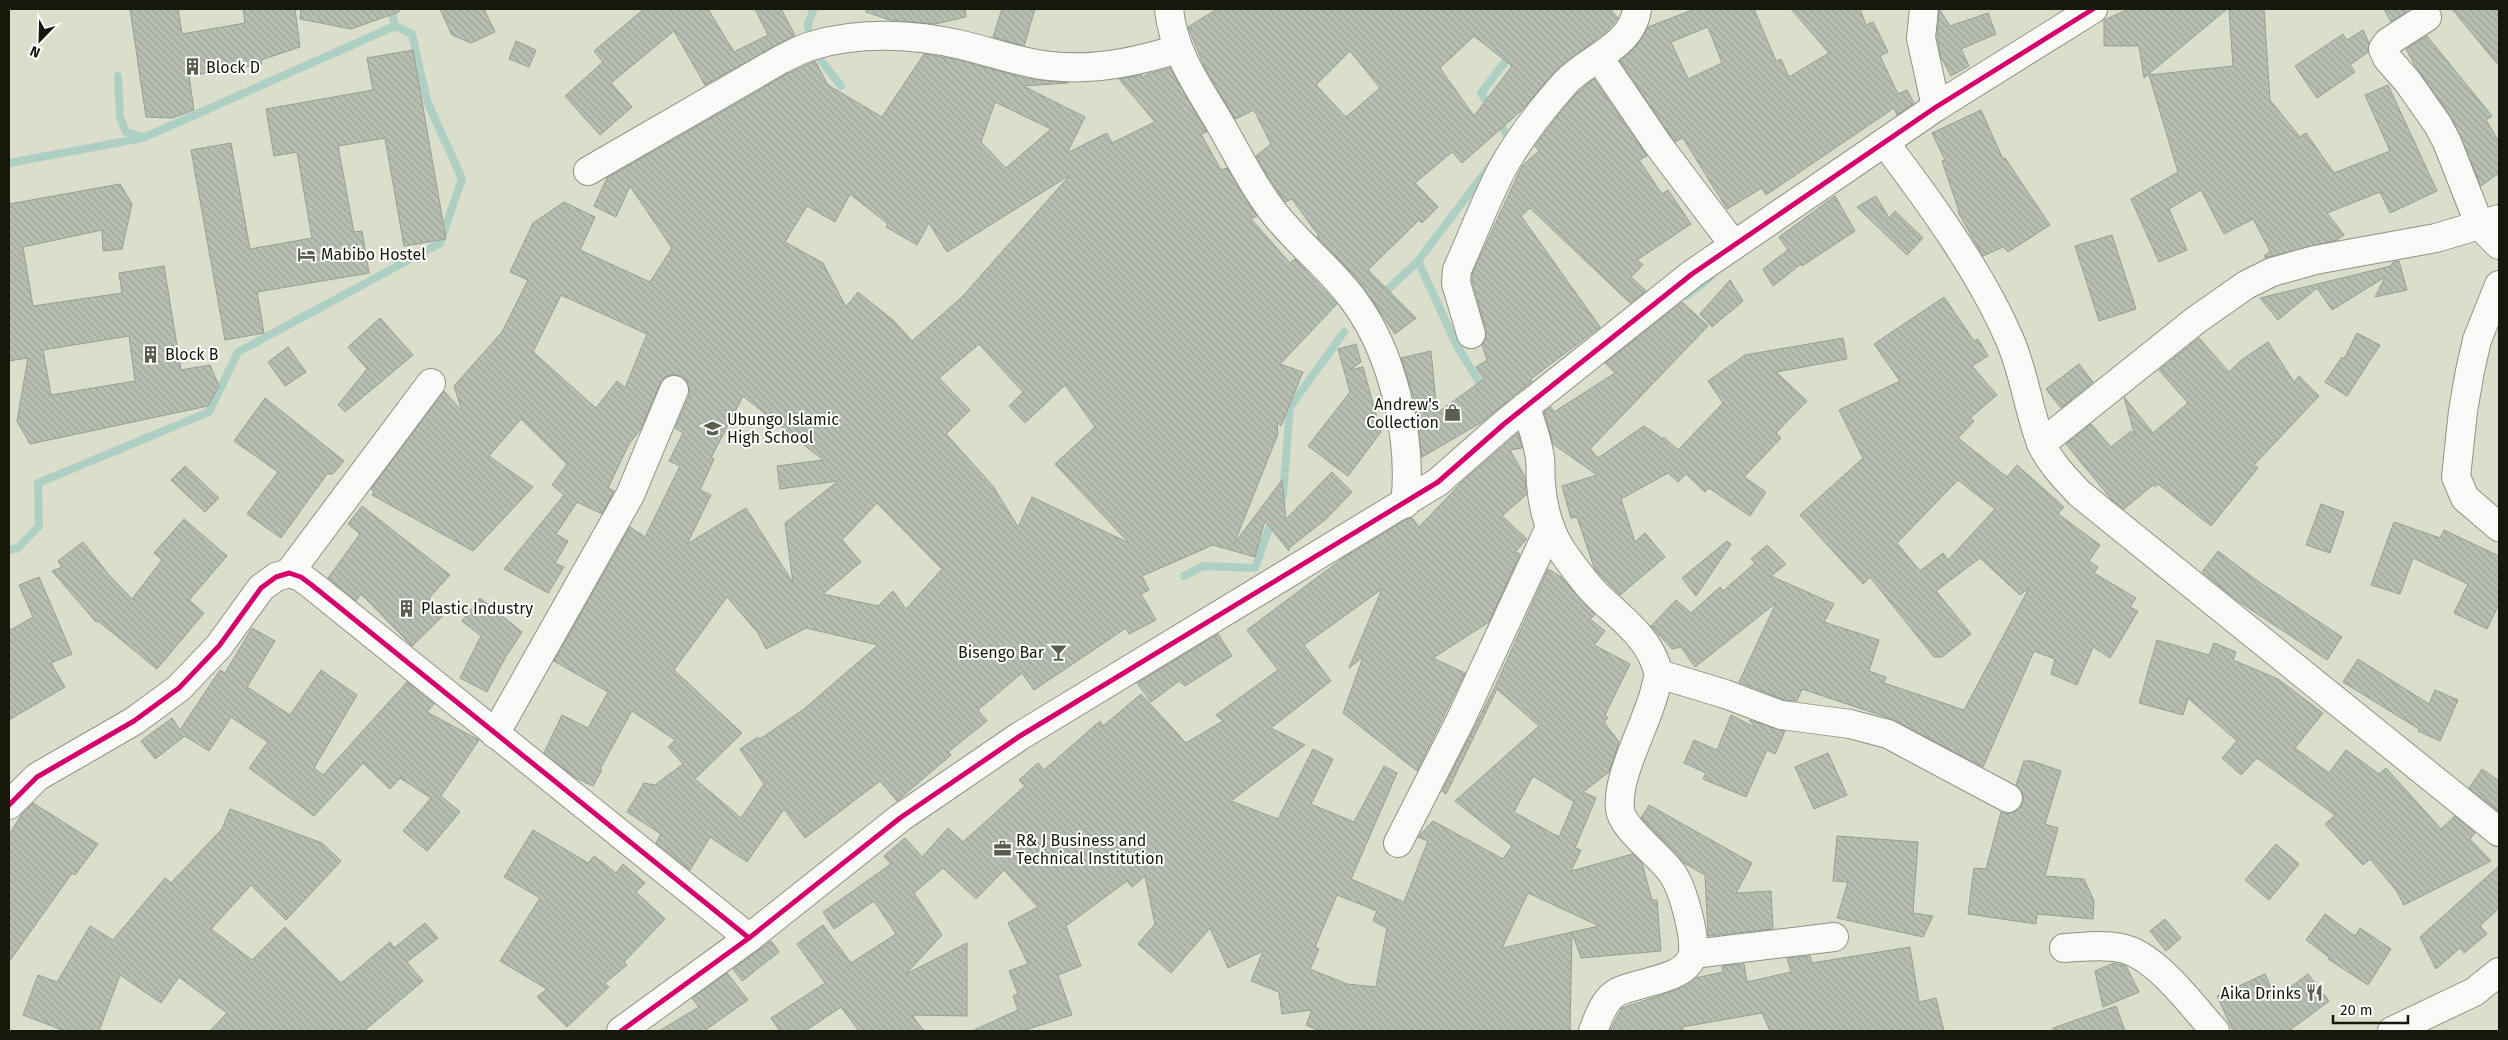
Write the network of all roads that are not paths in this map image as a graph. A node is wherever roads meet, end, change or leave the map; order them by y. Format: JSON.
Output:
{"nodes":[{"id":1,"x":1170,"y":9,"type":"edge"},
{"id":2,"x":1637,"y":9,"type":"edge"},
{"id":3,"x":1924,"y":9,"type":"edge"},
{"id":4,"x":2093,"y":9,"type":"edge"},
{"id":5,"x":2426,"y":17,"type":"dead end"},
{"id":6,"x":1177,"y":49,"type":"junction"},
{"id":7,"x":1599,"y":58,"type":"junction"},
{"id":8,"x":1936,"y":107,"type":"junction"},
{"id":9,"x":1885,"y":143,"type":"junction"},
{"id":10,"x":588,"y":171,"type":"dead end"},
{"id":11,"x":2490,"y":222,"type":"edge"},
{"id":12,"x":1734,"y":245,"type":"junction"},
{"id":13,"x":2499,"y":245,"type":"edge"},
{"id":14,"x":2499,"y":285,"type":"edge"},
{"id":15,"x":1471,"y":334,"type":"dead end"},
{"id":16,"x":431,"y":383,"type":"dead end"},
{"id":17,"x":674,"y":390,"type":"dead end"},
{"id":18,"x":1526,"y":407,"type":"junction"},
{"id":19,"x":2042,"y":444,"type":"junction"},
{"id":20,"x":1405,"y":504,"type":"junction"},
{"id":21,"x":1550,"y":527,"type":"junction"},
{"id":22,"x":2499,"y":527,"type":"edge"},
{"id":23,"x":289,"y":573,"type":"junction"},
{"id":24,"x":1659,"y":674,"type":"junction"},
{"id":25,"x":495,"y":734,"type":"junction"},
{"id":26,"x":2008,"y":798,"type":"dead end"},
{"id":27,"x":9,"y":804,"type":"edge"},
{"id":28,"x":2499,"y":832,"type":"edge"},
{"id":29,"x":1398,"y":843,"type":"dead end"},
{"id":30,"x":1834,"y":937,"type":"dead end"},
{"id":31,"x":749,"y":938,"type":"junction"},
{"id":32,"x":2064,"y":948,"type":"dead end"},
{"id":33,"x":1693,"y":954,"type":"junction"},
{"id":34,"x":2499,"y":972,"type":"edge"},
{"id":35,"x":621,"y":1031,"type":"edge"},
{"id":36,"x":1593,"y":1031,"type":"edge"},
{"id":37,"x":2215,"y":1031,"type":"edge"},
{"id":38,"x":2392,"y":1031,"type":"edge"}],
"edges":[{"from":1,"to":6,"type":"street"},
{"from":2,"to":7,"type":"street"},
{"from":3,"to":8,"type":"street"},
{"from":4,"to":8,"type":"street"},
{"from":5,"to":11,"type":"street"},
{"from":6,"to":10,"type":"street"},
{"from":6,"to":20,"type":"street"},
{"from":7,"to":12,"type":"street"},
{"from":7,"to":15,"type":"street"},
{"from":8,"to":9,"type":"street"},
{"from":9,"to":12,"type":"street"},
{"from":9,"to":19,"type":"street"},
{"from":11,"to":13,"type":"street"},
{"from":11,"to":19,"type":"street"},
{"from":12,"to":18,"type":"street"},
{"from":14,"to":22,"type":"street"},
{"from":16,"to":23,"type":"street"},
{"from":17,"to":25,"type":"street"},
{"from":18,"to":20,"type":"street"},
{"from":18,"to":21,"type":"street"},
{"from":19,"to":28,"type":"street"},
{"from":20,"to":31,"type":"street"},
{"from":21,"to":24,"type":"street"},
{"from":21,"to":29,"type":"street"},
{"from":23,"to":25,"type":"street"},
{"from":23,"to":27,"type":"street"},
{"from":24,"to":26,"type":"street"},
{"from":24,"to":33,"type":"street"},
{"from":25,"to":31,"type":"street"},
{"from":30,"to":33,"type":"street"},
{"from":31,"to":35,"type":"street"},
{"from":32,"to":37,"type":"street"},
{"from":33,"to":36,"type":"street"},
{"from":34,"to":38,"type":"street"}]}
